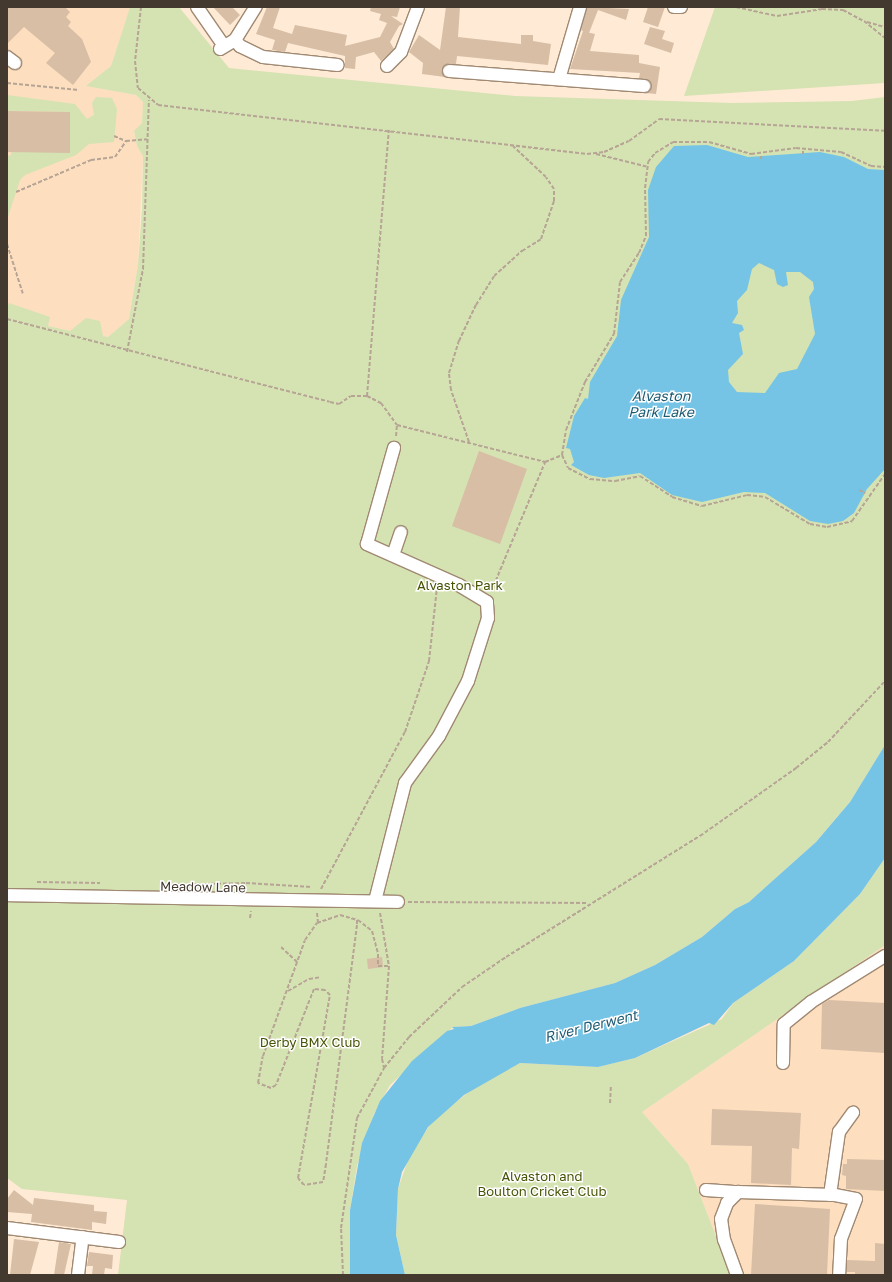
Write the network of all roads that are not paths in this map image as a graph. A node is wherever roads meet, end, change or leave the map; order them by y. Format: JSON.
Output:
{"nodes":[{"id":1,"x":197,"y":7,"type":"edge"},
{"id":2,"x":256,"y":7,"type":"edge"},
{"id":3,"x":418,"y":7,"type":"edge"},
{"id":4,"x":580,"y":7,"type":"edge"},
{"id":5,"x":234,"y":40,"type":"junction"},
{"id":6,"x":338,"y":65,"type":"dead end"},
{"id":7,"x":387,"y":66,"type":"dead end"},
{"id":8,"x":449,"y":71,"type":"dead end"},
{"id":9,"x":559,"y":80,"type":"junction"},
{"id":10,"x":644,"y":86,"type":"dead end"},
{"id":11,"x":394,"y":448,"type":"dead end"},
{"id":12,"x":401,"y":532,"type":"dead end"},
{"id":13,"x":393,"y":556,"type":"junction"},
{"id":14,"x":7,"y":896,"type":"edge"},
{"id":15,"x":375,"y":901,"type":"junction"},
{"id":16,"x":398,"y":902,"type":"road end"},
{"id":17,"x":885,"y":956,"type":"edge"},
{"id":18,"x":783,"y":1063,"type":"dead end"},
{"id":19,"x":854,"y":1113,"type":"dead end"},
{"id":20,"x":706,"y":1190,"type":"dead end"},
{"id":21,"x":738,"y":1192,"type":"junction"},
{"id":22,"x":830,"y":1195,"type":"junction"},
{"id":23,"x":7,"y":1228,"type":"edge"},
{"id":24,"x":83,"y":1237,"type":"junction"},
{"id":25,"x":119,"y":1242,"type":"dead end"},
{"id":26,"x":78,"y":1275,"type":"edge"},
{"id":27,"x":737,"y":1275,"type":"edge"},
{"id":28,"x":839,"y":1275,"type":"edge"}],
"edges":[{"from":1,"to":5,"type":"street"},
{"from":2,"to":5,"type":"street"},
{"from":3,"to":7,"type":"street"},
{"from":4,"to":9,"type":"street"},
{"from":5,"to":6,"type":"street"},
{"from":8,"to":9,"type":"street"},
{"from":9,"to":10,"type":"street"},
{"from":11,"to":13,"type":"street"},
{"from":12,"to":13,"type":"street"},
{"from":13,"to":15,"type":"street"},
{"from":14,"to":15,"type":"street","name":"Meadow Lane"},
{"from":15,"to":16,"type":"street","name":"Meadow Lane"},
{"from":17,"to":18,"type":"street"},
{"from":19,"to":22,"type":"street"},
{"from":20,"to":21,"type":"street"},
{"from":21,"to":22,"type":"street"},
{"from":21,"to":27,"type":"street"},
{"from":22,"to":28,"type":"street"},
{"from":23,"to":24,"type":"street"},
{"from":24,"to":25,"type":"street"},
{"from":24,"to":26,"type":"street"}]}
